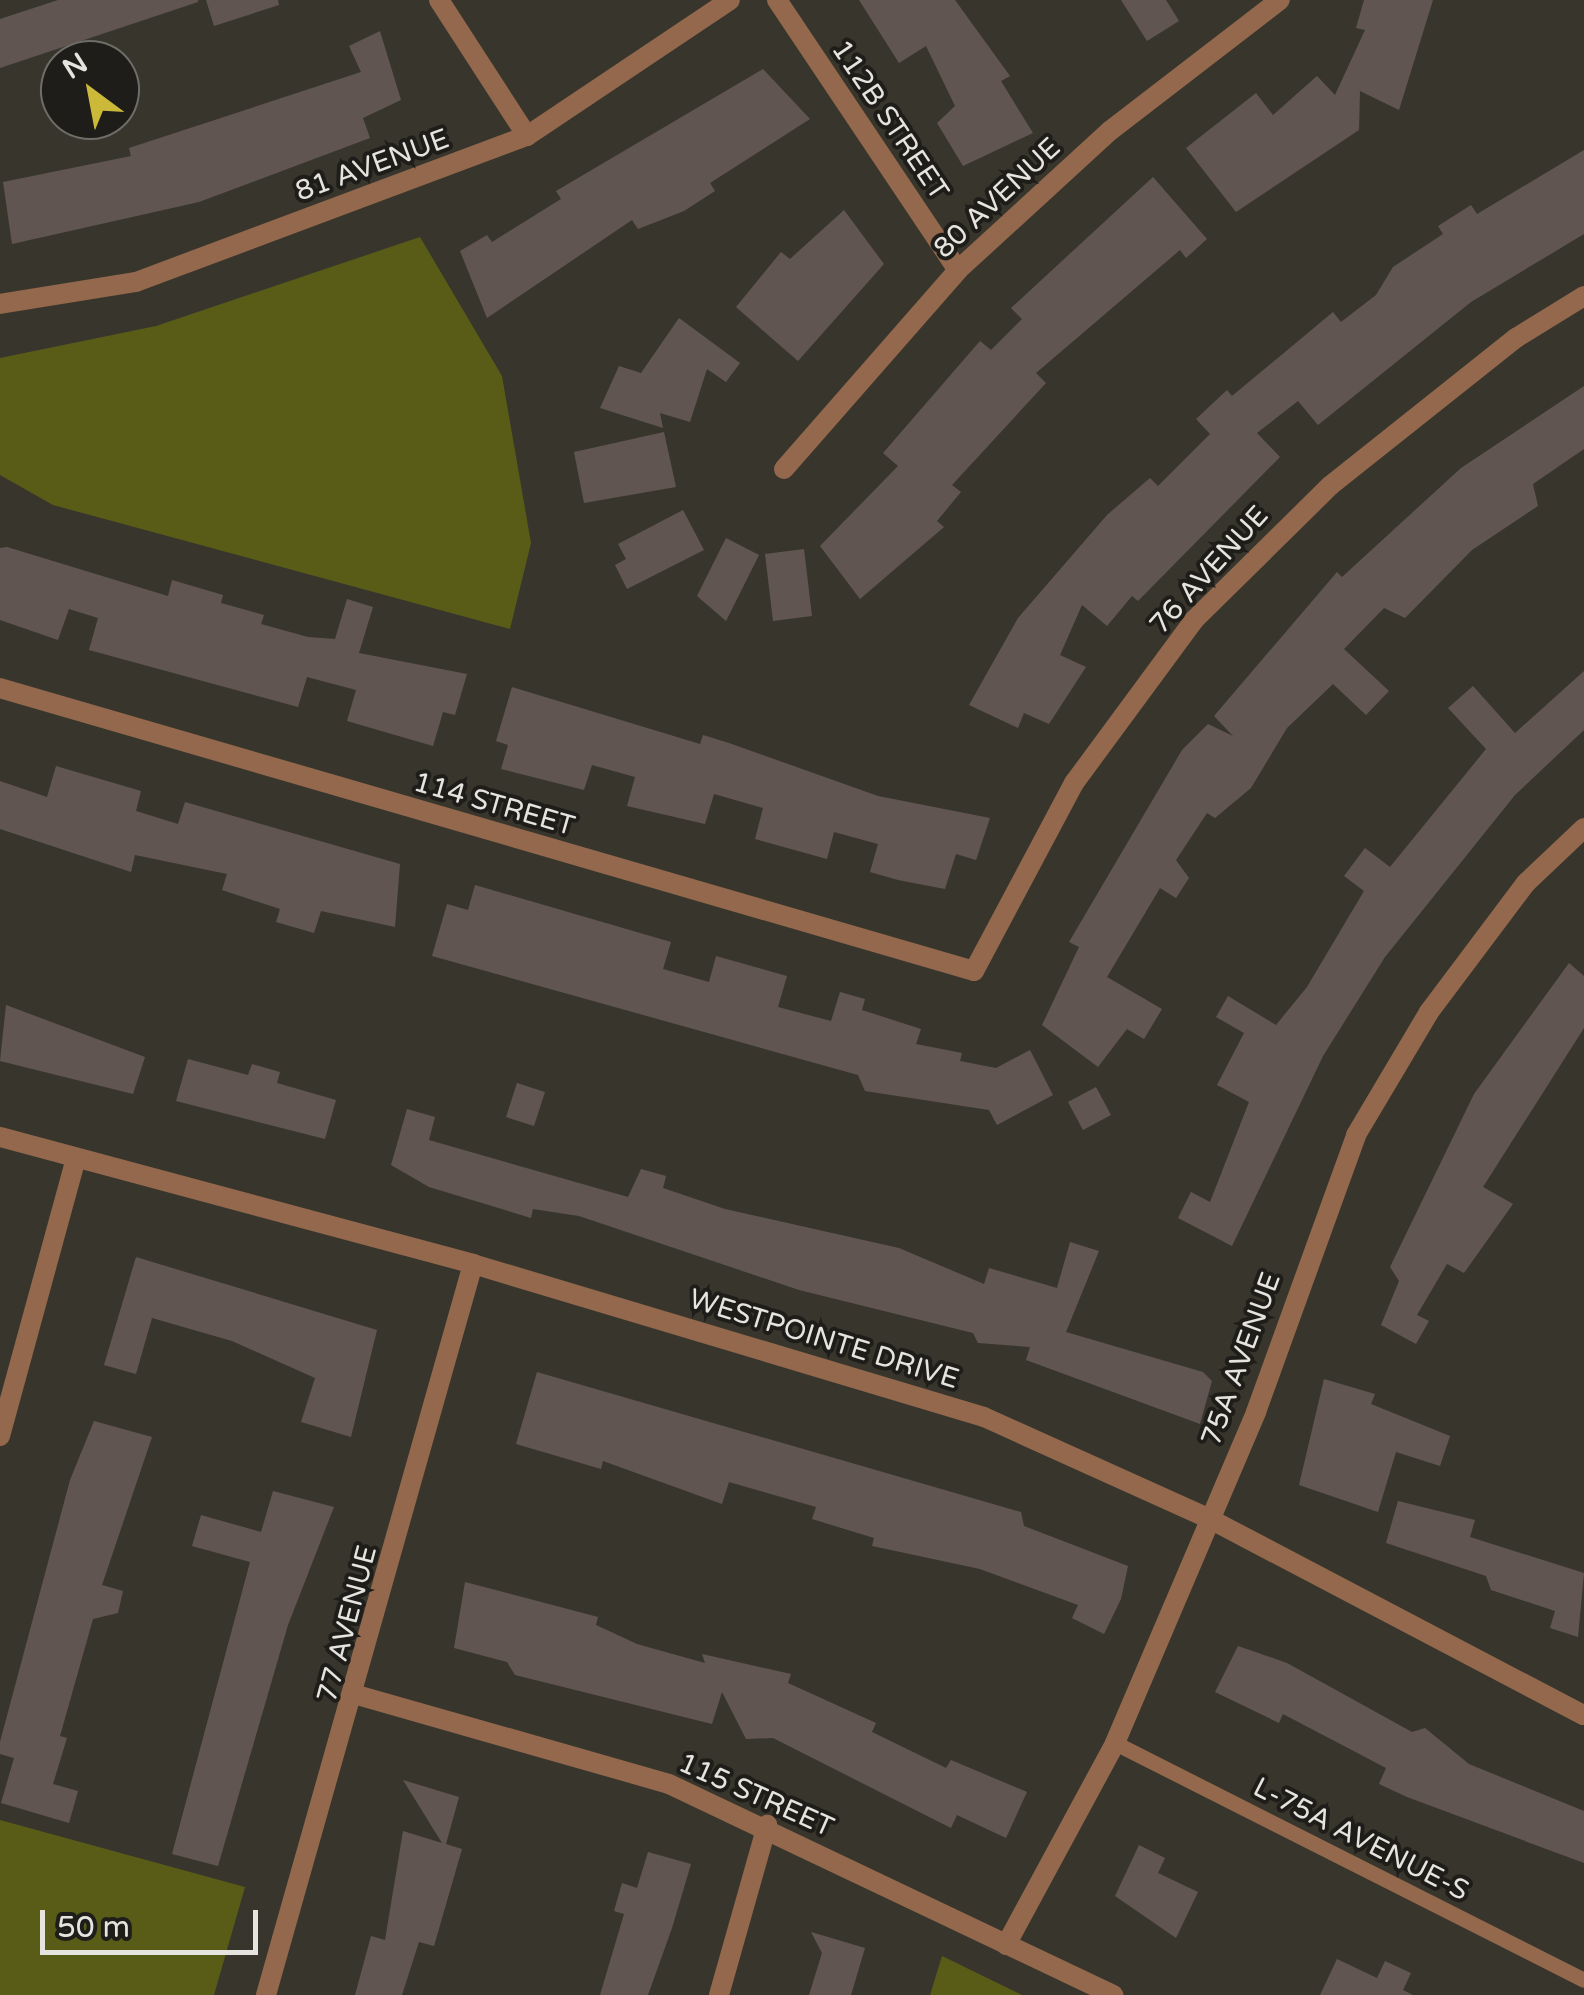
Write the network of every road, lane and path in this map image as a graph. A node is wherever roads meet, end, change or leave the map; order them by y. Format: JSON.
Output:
{"nodes":[{"id":1,"x":439,"y":0,"type":"edge"},
{"id":2,"x":730,"y":0,"type":"edge"},
{"id":3,"x":777,"y":0,"type":"edge"},
{"id":4,"x":1281,"y":2,"type":"edge"},
{"id":5,"x":527,"y":136,"type":"junction"},
{"id":6,"x":958,"y":270,"type":"junction"},
{"id":7,"x":1584,"y":296,"type":"edge"},
{"id":8,"x":0,"y":304,"type":"edge"},
{"id":9,"x":784,"y":469,"type":"dead end"},
{"id":10,"x":0,"y":688,"type":"edge"},
{"id":11,"x":1584,"y":828,"type":"edge"},
{"id":12,"x":974,"y":971,"type":"joint"},
{"id":13,"x":0,"y":1137,"type":"edge"},
{"id":14,"x":76,"y":1159,"type":"junction"},
{"id":15,"x":472,"y":1264,"type":"junction"},
{"id":16,"x":0,"y":1436,"type":"edge"},
{"id":17,"x":1208,"y":1518,"type":"junction"},
{"id":18,"x":357,"y":1695,"type":"junction"},
{"id":19,"x":1584,"y":1716,"type":"edge"},
{"id":20,"x":1115,"y":1743,"type":"junction"},
{"id":21,"x":767,"y":1826,"type":"junction"},
{"id":22,"x":1006,"y":1946,"type":"junction"},
{"id":23,"x":1584,"y":1980,"type":"edge"},
{"id":24,"x":266,"y":1995,"type":"edge"},
{"id":25,"x":719,"y":1995,"type":"edge"},
{"id":26,"x":1114,"y":1995,"type":"edge"}],
"edges":[{"from":1,"to":5,"type":"street"},
{"from":2,"to":5,"type":"street","name":"81 AVENUE"},
{"from":3,"to":6,"type":"street","name":"112B STREET"},
{"from":4,"to":6,"type":"street","name":"80 AVENUE"},
{"from":5,"to":8,"type":"street","name":"81 AVENUE"},
{"from":6,"to":9,"type":"street","name":"80 AVENUE"},
{"from":7,"to":12,"type":"street","name":"76 AVENUE"},
{"from":10,"to":12,"type":"street","name":"114 STREET"},
{"from":11,"to":17,"type":"street","name":"75A AVENUE"},
{"from":13,"to":14,"type":"street","name":"WESTPOINTE DRIVE"},
{"from":14,"to":15,"type":"street","name":"WESTPOINTE DRIVE"},
{"from":14,"to":16,"type":"street"},
{"from":15,"to":17,"type":"street","name":"WESTPOINTE DRIVE"},
{"from":15,"to":18,"type":"street","name":"77 AVENUE"},
{"from":17,"to":19,"type":"street","name":"WESTPOINTE DRIVE"},
{"from":17,"to":20,"type":"street","name":"75A AVENUE"},
{"from":18,"to":21,"type":"street","name":"115 STREET"},
{"from":18,"to":24,"type":"street","name":"77 AVENUE"},
{"from":20,"to":22,"type":"street","name":"75A AVENUE"},
{"from":20,"to":23,"type":"lane","name":"L-75A AVENUE-S"},
{"from":21,"to":22,"type":"street","name":"115 STREET"},
{"from":21,"to":25,"type":"street"},
{"from":22,"to":26,"type":"street","name":"115 STREET"}]}
